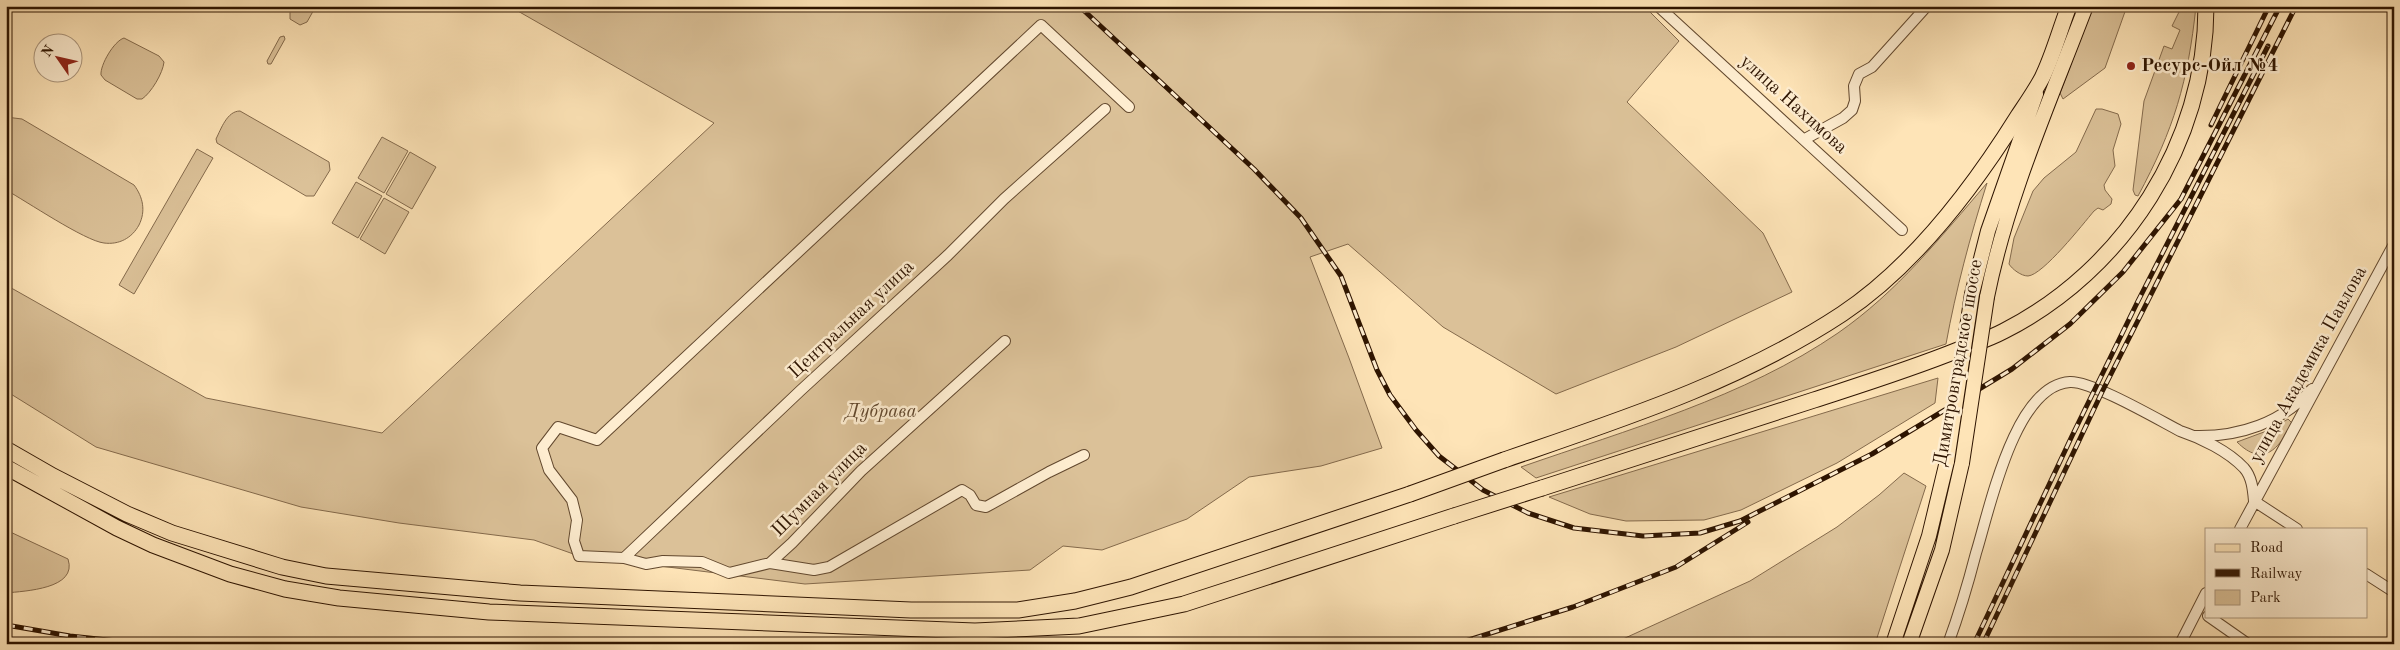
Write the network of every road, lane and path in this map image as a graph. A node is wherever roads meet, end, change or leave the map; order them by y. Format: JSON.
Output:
{"nodes":[{"id":1,"x":1658,"y":6,"type":"edge"},
{"id":2,"x":1927,"y":6,"type":"edge"},
{"id":3,"x":2069,"y":6,"type":"edge"},
{"id":4,"x":2086,"y":6,"type":"edge"},
{"id":5,"x":2206,"y":6,"type":"edge"},
{"id":6,"x":2042,"y":77,"type":"junction"},
{"id":7,"x":1129,"y":107,"type":"dead end"},
{"id":8,"x":1105,"y":109,"type":"dead end"},
{"id":9,"x":1805,"y":139,"type":"junction"},
{"id":10,"x":1902,"y":230,"type":"dead end"},
{"id":11,"x":2394,"y":244,"type":"edge"},
{"id":12,"x":1005,"y":341,"type":"dead end"},
{"id":13,"x":2329,"y":366,"type":"junction"},
{"id":14,"x":2194,"y":436,"type":"junction"},
{"id":15,"x":6,"y":449,"type":"edge"},
{"id":16,"x":1084,"y":455,"type":"dead end"},
{"id":17,"x":6,"y":467,"type":"edge"},
{"id":18,"x":2254,"y":501,"type":"junction"},
{"id":19,"x":2240,"y":528,"type":"edge"},
{"id":20,"x":2295,"y":528,"type":"edge"},
{"id":21,"x":624,"y":558,"type":"junction"},
{"id":22,"x":770,"y":563,"type":"junction"},
{"id":23,"x":2368,"y":575,"type":"edge"},
{"id":24,"x":2394,"y":592,"type":"edge"},
{"id":25,"x":2204,"y":614,"type":"edge"},
{"id":26,"x":2210,"y":618,"type":"edge"},
{"id":27,"x":1893,"y":644,"type":"edge"},
{"id":28,"x":1909,"y":644,"type":"edge"},
{"id":29,"x":1948,"y":644,"type":"edge"},
{"id":30,"x":2180,"y":644,"type":"edge"},
{"id":31,"x":2248,"y":644,"type":"edge"}],
"edges":[{"from":1,"to":9,"type":"street","name":"улица Нахимова"},
{"from":2,"to":9,"type":"street"},
{"from":3,"to":6,"type":"highway","name":"Димитровградское шоссе"},
{"from":4,"to":28,"type":"main road","name":"Димитровградское шоссе","bridge":true},
{"from":5,"to":17,"type":"highway","bridge":true},
{"from":6,"to":15,"type":"highway","bridge":true},
{"from":6,"to":27,"type":"main road","name":"Димитровградское шоссе","bridge":true},
{"from":7,"to":21,"type":"street"},
{"from":8,"to":21,"type":"street","name":"Центральная улица"},
{"from":9,"to":10,"type":"street","name":"улица Нахимова"},
{"from":11,"to":13,"type":"street","name":"улица Академика Павлова"},
{"from":12,"to":22,"type":"street","name":"Шумная улица"},
{"from":13,"to":14,"type":"street"},
{"from":13,"to":18,"type":"street","name":"улица Академика Павлова"},
{"from":14,"to":18,"type":"street"},
{"from":14,"to":29,"type":"street"},
{"from":16,"to":22,"type":"street"},
{"from":18,"to":19,"type":"street","name":"улица Академика Павлова"},
{"from":18,"to":20,"type":"street"},
{"from":21,"to":22,"type":"street"},
{"from":23,"to":24,"type":"street"},
{"from":25,"to":30,"type":"street"},
{"from":26,"to":31,"type":"street"}]}
